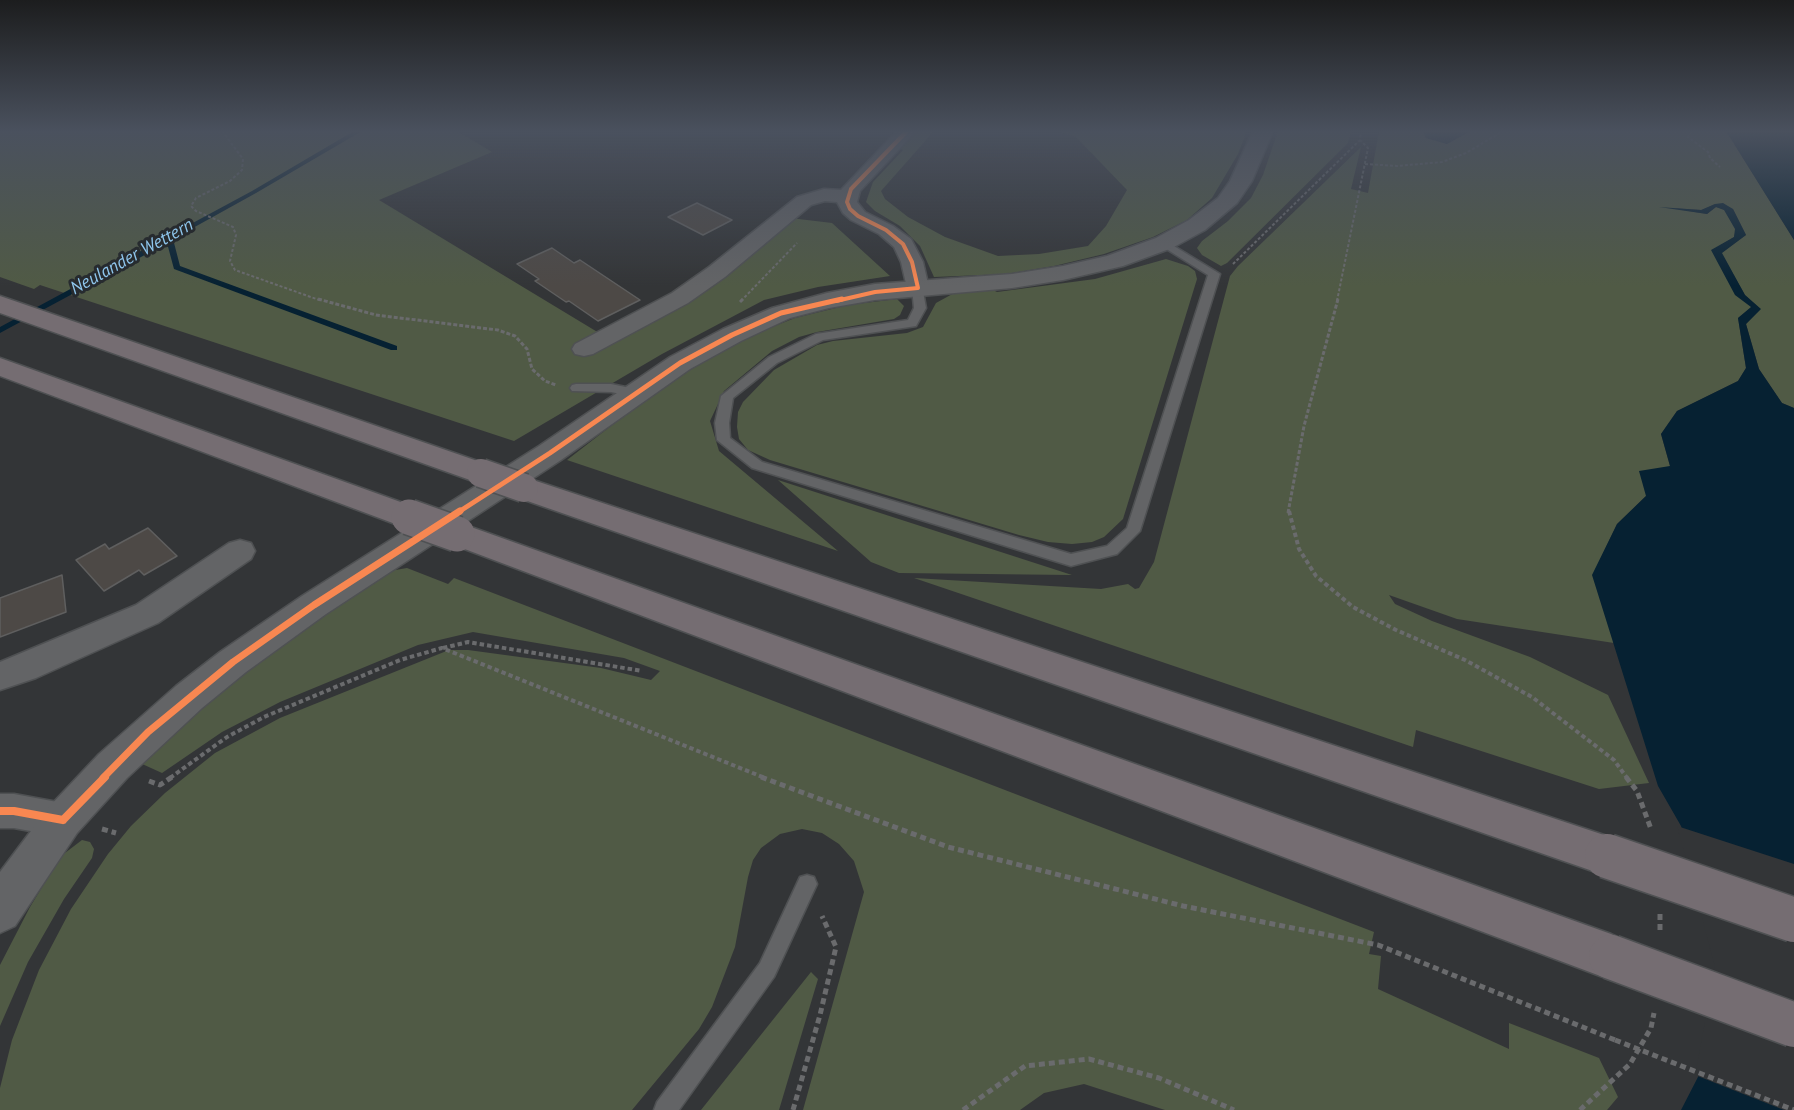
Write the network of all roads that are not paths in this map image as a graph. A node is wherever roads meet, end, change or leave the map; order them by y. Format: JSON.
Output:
{"nodes":[{"id":1,"x":857,"y":183,"type":"edge"},
{"id":2,"x":1240,"y":183,"type":"edge"},
{"id":3,"x":847,"y":196,"type":"junction"},
{"id":4,"x":1164,"y":243,"type":"junction"},
{"id":5,"x":918,"y":288,"type":"junction"},
{"id":6,"x":2,"y":304,"type":"edge"},
{"id":7,"x":584,"y":349,"type":"dead end"},
{"id":8,"x":0,"y":366,"type":"edge"},
{"id":9,"x":576,"y":388,"type":"road end"},
{"id":10,"x":635,"y":393,"type":"junction"},
{"id":11,"x":240,"y":551,"type":"dead end"},
{"id":12,"x":0,"y":676,"type":"edge"},
{"id":13,"x":0,"y":811,"type":"edge"},
{"id":14,"x":63,"y":820,"type":"junction"},
{"id":15,"x":807,"y":884,"type":"road end"},
{"id":16,"x":0,"y":911,"type":"edge"},
{"id":17,"x":1794,"y":920,"type":"edge"},
{"id":18,"x":1794,"y":1025,"type":"edge"},
{"id":19,"x":665,"y":1110,"type":"edge"}],
"edges":[{"from":1,"to":3,"type":"street"},
{"from":2,"to":4,"type":"street"},
{"from":3,"to":5,"type":"street"},
{"from":3,"to":7,"type":"street"},
{"from":4,"to":5,"type":"street"},
{"from":4,"to":5,"type":"lane"},
{"from":5,"to":10,"type":"street"},
{"from":6,"to":17,"type":"highway","bridge":true},
{"from":8,"to":18,"type":"highway","bridge":true},
{"from":9,"to":10,"type":"lane"},
{"from":10,"to":14,"type":"street"},
{"from":11,"to":12,"type":"street"},
{"from":13,"to":14,"type":"street"},
{"from":14,"to":16,"type":"street"},
{"from":15,"to":19,"type":"lane"}]}
